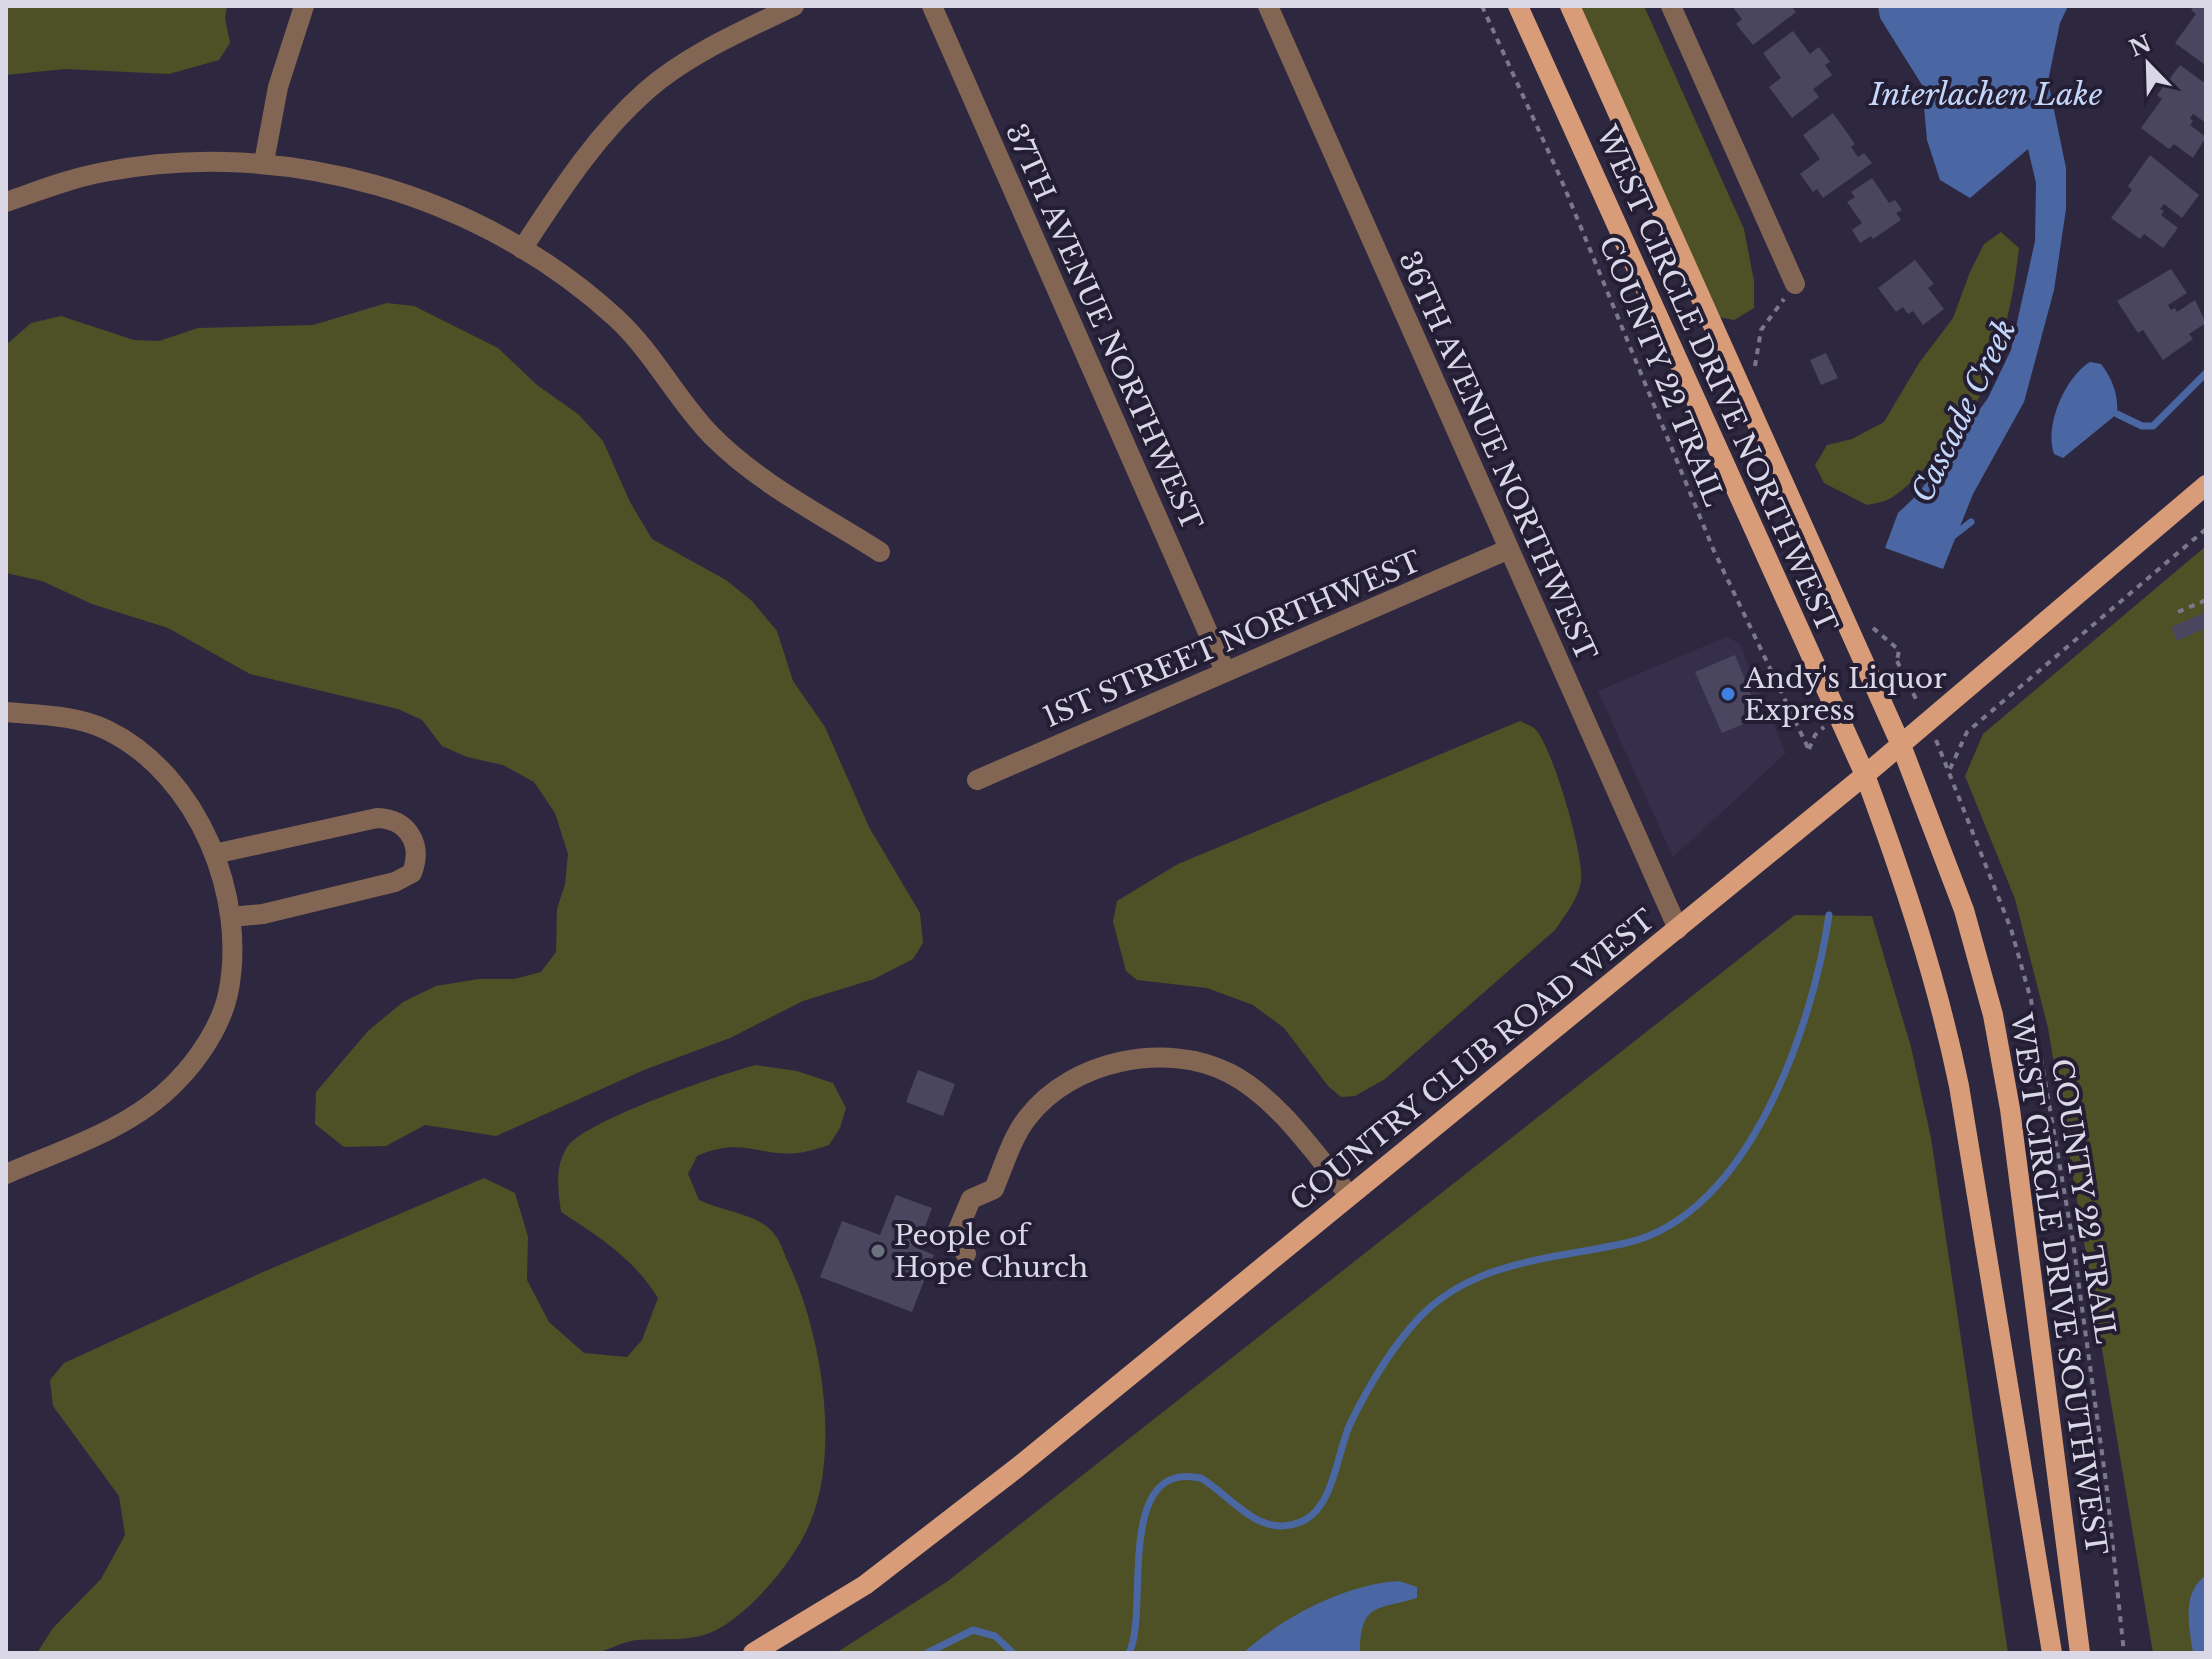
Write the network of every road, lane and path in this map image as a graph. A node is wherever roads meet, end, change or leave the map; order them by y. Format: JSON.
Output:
{"nodes":[{"id":1,"x":304,"y":6,"type":"edge"},
{"id":2,"x":794,"y":6,"type":"edge"},
{"id":3,"x":932,"y":6,"type":"edge"},
{"id":4,"x":1268,"y":6,"type":"edge"},
{"id":5,"x":1482,"y":6,"type":"edge"},
{"id":6,"x":1518,"y":6,"type":"edge"},
{"id":7,"x":1570,"y":6,"type":"edge"},
{"id":8,"x":1671,"y":6,"type":"edge"},
{"id":9,"x":264,"y":162,"type":"junction"},
{"id":10,"x":6,"y":202,"type":"edge"},
{"id":11,"x":522,"y":249,"type":"junction"},
{"id":12,"x":1795,"y":284,"type":"joint"},
{"id":13,"x":1755,"y":370,"type":"dead end"},
{"id":14,"x":2206,"y":485,"type":"edge"},
{"id":15,"x":2206,"y":529,"type":"edge"},
{"id":16,"x":1509,"y":549,"type":"junction"},
{"id":17,"x":880,"y":552,"type":"dead end"},
{"id":18,"x":2206,"y":600,"type":"edge"},
{"id":19,"x":2178,"y":612,"type":"dead end"},
{"id":20,"x":1868,"y":621,"type":"dead end"},
{"id":21,"x":1897,"y":661,"type":"dead end"},
{"id":22,"x":1225,"y":671,"type":"junction"},
{"id":23,"x":6,"y":712,"type":"edge"},
{"id":24,"x":1901,"y":745,"type":"junction"},
{"id":25,"x":1809,"y":750,"type":"dead end"},
{"id":26,"x":1865,"y":775,"type":"junction"},
{"id":27,"x":977,"y":780,"type":"dead end"},
{"id":28,"x":214,"y":854,"type":"junction"},
{"id":29,"x":231,"y":917,"type":"junction"},
{"id":30,"x":1678,"y":929,"type":"junction"},
{"id":31,"x":6,"y":1174,"type":"edge"},
{"id":32,"x":1349,"y":1195,"type":"junction"},
{"id":33,"x":966,"y":1254,"type":"dead end"},
{"id":34,"x":753,"y":1653,"type":"edge"},
{"id":35,"x":2052,"y":1653,"type":"edge"},
{"id":36,"x":2080,"y":1653,"type":"edge"},
{"id":37,"x":2124,"y":1653,"type":"edge"}],
"edges":[{"from":1,"to":9,"type":"street"},
{"from":2,"to":11,"type":"street"},
{"from":3,"to":22,"type":"street","name":"37TH AVENUE NORTHWEST"},
{"from":4,"to":16,"type":"street","name":"36TH AVENUE NORTHWEST"},
{"from":5,"to":25,"type":"path","name":"COUNTY 22 TRAIL"},
{"from":6,"to":26,"type":"main road","name":"WEST CIRCLE DRIVE NORTHWEST"},
{"from":7,"to":24,"type":"main road","name":"WEST CIRCLE DRIVE NORTHWEST"},
{"from":8,"to":12,"type":"street"},
{"from":9,"to":10,"type":"street"},
{"from":9,"to":11,"type":"street"},
{"from":11,"to":17,"type":"street"},
{"from":12,"to":13,"type":"path"},
{"from":14,"to":24,"type":"main road","name":"COUNTRY CLUB ROAD WEST"},
{"from":15,"to":37,"type":"path","name":"COUNTY 22 TRAIL"},
{"from":16,"to":22,"type":"street","name":"1ST STREET NORTHWEST"},
{"from":16,"to":30,"type":"street","name":"36TH AVENUE NORTHWEST"},
{"from":18,"to":19,"type":"path"},
{"from":20,"to":21,"type":"path"},
{"from":22,"to":27,"type":"street","name":"1ST STREET NORTHWEST"},
{"from":23,"to":28,"type":"street"},
{"from":24,"to":26,"type":"main road","name":"COUNTRY CLUB ROAD WEST"},
{"from":24,"to":36,"type":"main road","name":"WEST CIRCLE DRIVE SOUTHWEST"},
{"from":26,"to":30,"type":"main road","name":"COUNTRY CLUB ROAD WEST"},
{"from":26,"to":35,"type":"main road"},
{"from":28,"to":29,"type":"street"},
{"from":28,"to":29,"type":"street"},
{"from":29,"to":31,"type":"street"},
{"from":30,"to":32,"type":"main road","name":"COUNTRY CLUB ROAD WEST"},
{"from":32,"to":33,"type":"street"},
{"from":32,"to":34,"type":"main road","name":"COUNTRY CLUB ROAD WEST"}]}
